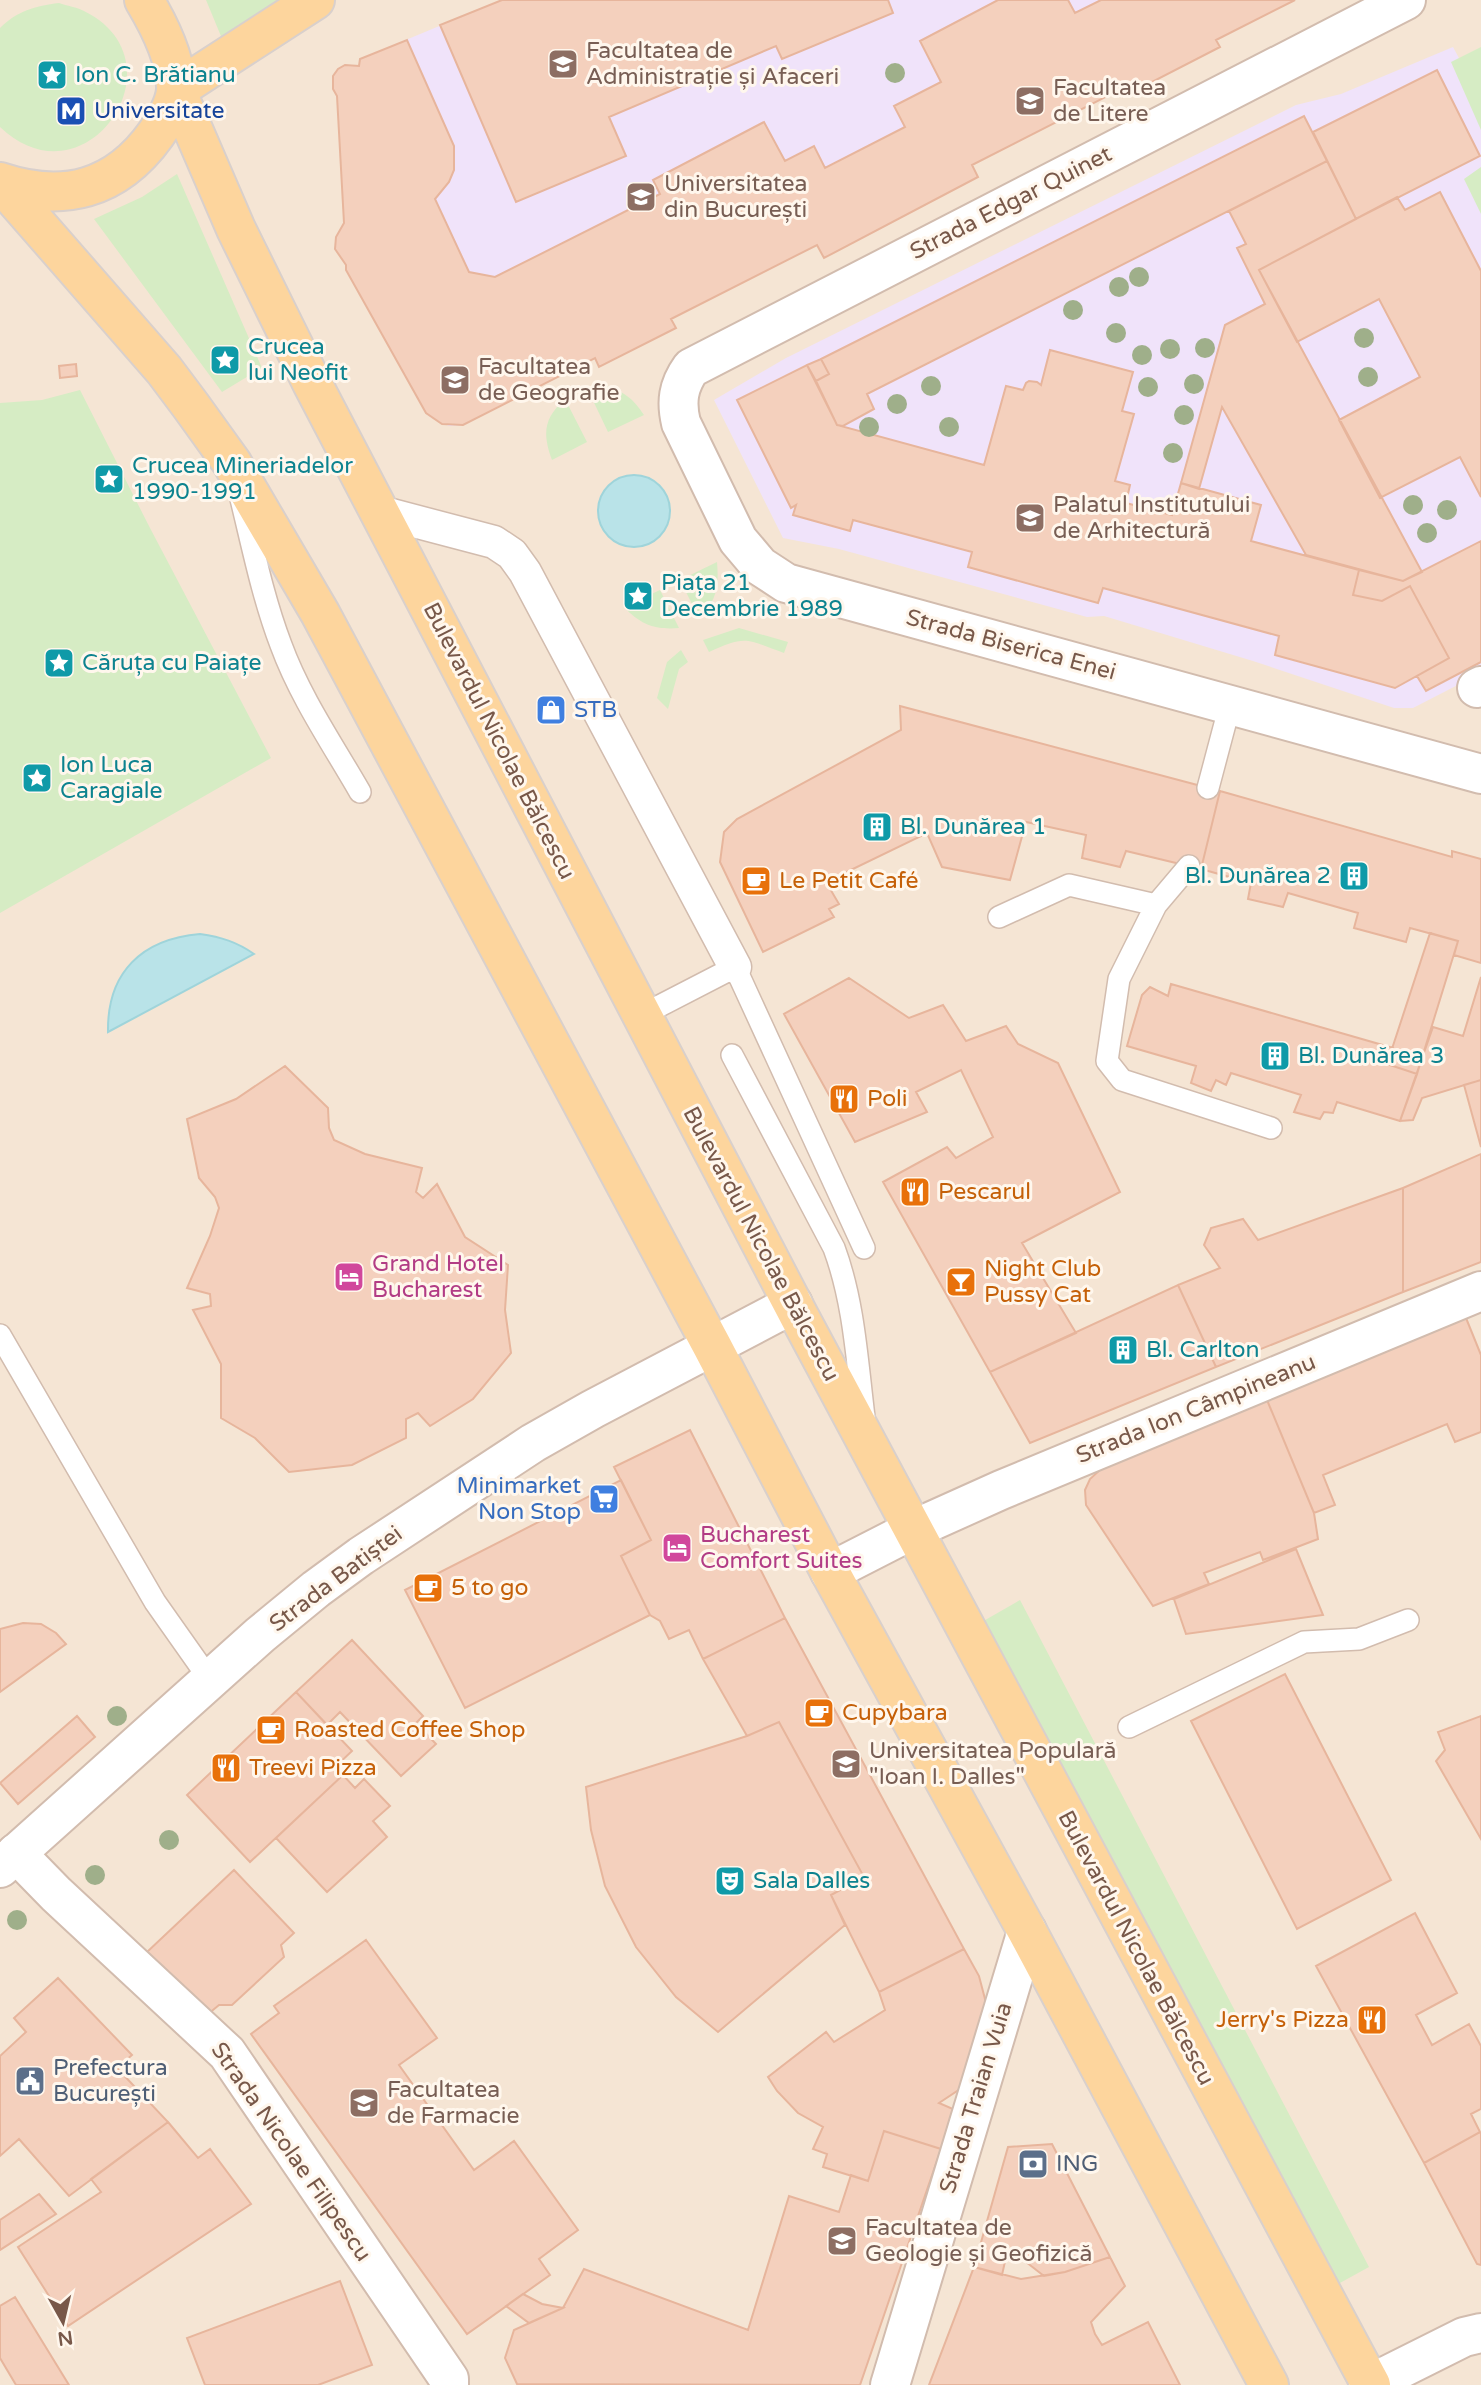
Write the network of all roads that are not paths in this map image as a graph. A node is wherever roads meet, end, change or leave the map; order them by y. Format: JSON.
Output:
{"nodes":[{"id":1,"x":144,"y":0,"type":"edge"},
{"id":2,"x":316,"y":0,"type":"edge"},
{"id":3,"x":1406,"y":0,"type":"edge"},
{"id":4,"x":176,"y":90,"type":"junction"},
{"id":5,"x":0,"y":182,"type":"edge"},
{"id":6,"x":691,"y":368,"type":"joint"},
{"id":7,"x":232,"y":463,"type":"junction"},
{"id":8,"x":380,"y":512,"type":"junction"},
{"id":9,"x":1230,"y":705,"type":"junction"},
{"id":10,"x":1481,"y":774,"type":"edge"},
{"id":11,"x":1208,"y":788,"type":"dead end"},
{"id":12,"x":360,"y":792,"type":"dead end"},
{"id":13,"x":1189,"y":866,"type":"dead end"},
{"id":14,"x":1156,"y":905,"type":"junction"},
{"id":15,"x":999,"y":917,"type":"dead end"},
{"id":16,"x":735,"y":967,"type":"junction"},
{"id":17,"x":642,"y":1015,"type":"junction"},
{"id":18,"x":732,"y":1055,"type":"dead end"},
{"id":19,"x":1271,"y":1129,"type":"dead end"},
{"id":20,"x":864,"y":1248,"type":"dead end"},
{"id":21,"x":1481,"y":1291,"type":"edge"},
{"id":22,"x":793,"y":1304,"type":"junction"},
{"id":23,"x":0,"y":1335,"type":"edge"},
{"id":24,"x":712,"y":1346,"type":"junction"},
{"id":25,"x":868,"y":1447,"type":"junction"},
{"id":26,"x":912,"y":1530,"type":"junction"},
{"id":27,"x":830,"y":1572,"type":"junction"},
{"id":28,"x":1408,"y":1619,"type":"dead end"},
{"id":29,"x":210,"y":1680,"type":"junction"},
{"id":30,"x":1129,"y":1727,"type":"dead end"},
{"id":31,"x":8,"y":1860,"type":"edge"},
{"id":32,"x":1027,"y":1931,"type":"junction"},
{"id":33,"x":1481,"y":2333,"type":"edge"},
{"id":34,"x":454,"y":2383,"type":"edge"},
{"id":35,"x":890,"y":2385,"type":"edge"},
{"id":36,"x":1269,"y":2385,"type":"edge"},
{"id":37,"x":1370,"y":2385,"type":"edge"}],
"edges":[{"from":1,"to":4,"type":"main road","name":"Bulevardul Nicolae Bălcescu"},
{"from":2,"to":4,"type":"main road"},
{"from":3,"to":6,"type":"street","name":"Strada Edgar Quinet"},
{"from":4,"to":5,"type":"main road"},
{"from":4,"to":8,"type":"main road","name":"Bulevardul Nicolae Bălcescu"},
{"from":5,"to":7,"type":"main road"},
{"from":6,"to":9,"type":"street","name":"Strada Biserica Enei"},
{"from":7,"to":12,"type":"lane"},
{"from":7,"to":24,"type":"main road"},
{"from":8,"to":16,"type":"street"},
{"from":8,"to":17,"type":"main road","name":"Bulevardul Nicolae Bălcescu"},
{"from":9,"to":10,"type":"street","name":"Strada Biserica Enei"},
{"from":9,"to":11,"type":"lane"},
{"from":13,"to":14,"type":"lane"},
{"from":14,"to":15,"type":"lane"},
{"from":14,"to":19,"type":"lane"},
{"from":16,"to":17,"type":"lane"},
{"from":16,"to":20,"type":"lane"},
{"from":17,"to":22,"type":"main road","name":"Bulevardul Nicolae Bălcescu"},
{"from":18,"to":25,"type":"lane"},
{"from":21,"to":26,"type":"street","name":"Strada Ion Câmpineanu"},
{"from":22,"to":24,"type":"street","name":"Strada Batiștei"},
{"from":22,"to":25,"type":"main road","name":"Bulevardul Nicolae Bălcescu"},
{"from":23,"to":29,"type":"lane"},
{"from":24,"to":27,"type":"main road"},
{"from":24,"to":29,"type":"street","name":"Strada Batiștei"},
{"from":25,"to":26,"type":"main road","name":"Bulevardul Nicolae Bălcescu"},
{"from":26,"to":27,"type":"street","name":"Strada Ion Câmpineanu"},
{"from":26,"to":37,"type":"main road","name":"Bulevardul Nicolae Bălcescu"},
{"from":27,"to":32,"type":"main road"},
{"from":28,"to":30,"type":"lane"},
{"from":29,"to":31,"type":"street","name":"Strada Batiștei"},
{"from":31,"to":34,"type":"street","name":"Strada Nicolae Filipescu"},
{"from":32,"to":35,"type":"street","name":"Strada Traian Vuia"},
{"from":32,"to":36,"type":"main road"},
{"from":33,"to":37,"type":"street"}]}
